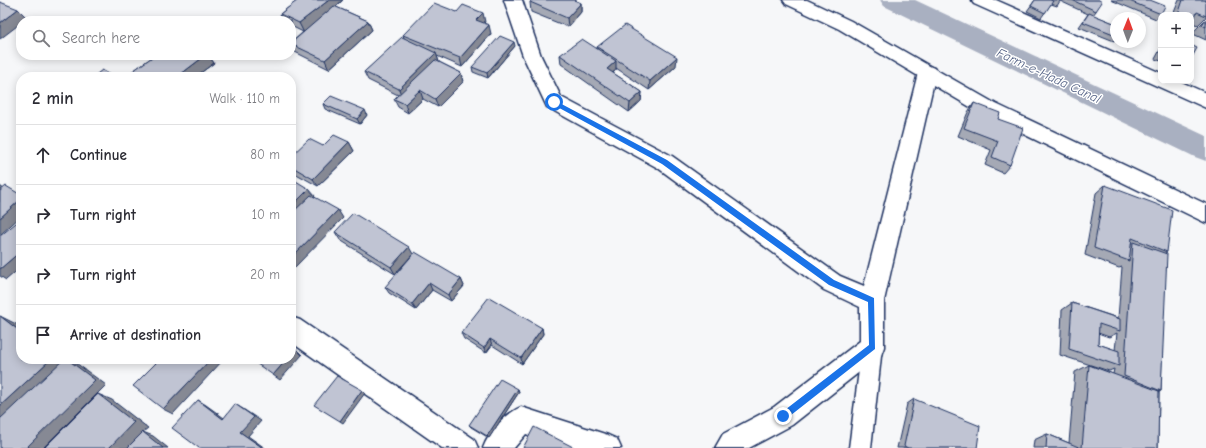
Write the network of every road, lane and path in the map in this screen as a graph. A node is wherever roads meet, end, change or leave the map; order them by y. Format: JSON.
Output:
{"nodes":[{"id":1,"x":513,"y":0,"type":"edge"},
{"id":2,"x":792,"y":0,"type":"edge"},
{"id":3,"x":980,"y":0,"type":"edge"},
{"id":4,"x":927,"y":73,"type":"junction"},
{"id":5,"x":1158,"y":80,"type":"edge"},
{"id":6,"x":1168,"y":84,"type":"edge"},
{"id":7,"x":1206,"y":101,"type":"edge"},
{"id":8,"x":1206,"y":214,"type":"edge"},
{"id":9,"x":872,"y":300,"type":"junction"},
{"id":10,"x":296,"y":331,"type":"edge"},
{"id":11,"x":872,"y":346,"type":"junction"},
{"id":12,"x":465,"y":448,"type":"edge"},
{"id":13,"x":496,"y":448,"type":"edge"},
{"id":14,"x":608,"y":448,"type":"edge"},
{"id":15,"x":728,"y":448,"type":"edge"},
{"id":16,"x":860,"y":448,"type":"edge"}],
"edges":[{"from":1,"to":9,"type":"street"},
{"from":2,"to":4,"type":"street"},
{"from":3,"to":5,"type":"street"},
{"from":4,"to":8,"type":"street"},
{"from":4,"to":9,"type":"street"},
{"from":6,"to":7,"type":"street"},
{"from":9,"to":11,"type":"street"},
{"from":10,"to":12,"type":"street"},
{"from":11,"to":15,"type":"street"},
{"from":11,"to":16,"type":"lane"},
{"from":13,"to":14,"type":"street"}]}
